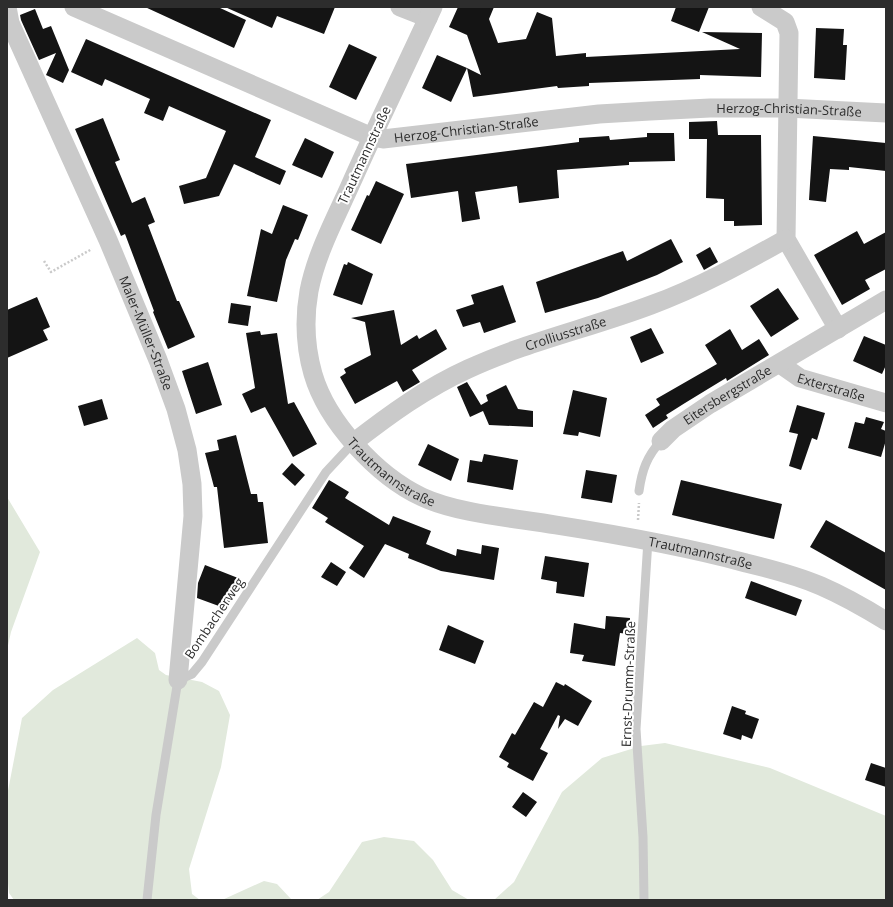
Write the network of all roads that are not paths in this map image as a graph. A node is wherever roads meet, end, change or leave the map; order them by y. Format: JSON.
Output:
{"nodes":[{"id":1,"x":7,"y":7,"type":"edge"},
{"id":2,"x":74,"y":7,"type":"edge"},
{"id":3,"x":400,"y":7,"type":"edge"},
{"id":4,"x":761,"y":7,"type":"edge"},
{"id":5,"x":430,"y":13,"type":"edge"},
{"id":6,"x":787,"y":108,"type":"junction"},
{"id":7,"x":886,"y":113,"type":"edge"},
{"id":8,"x":372,"y":137,"type":"junction"},
{"id":9,"x":786,"y":239,"type":"junction"},
{"id":10,"x":886,"y":300,"type":"edge"},
{"id":11,"x":838,"y":328,"type":"junction"},
{"id":12,"x":780,"y":364,"type":"junction"},
{"id":13,"x":886,"y":403,"type":"edge"},
{"id":14,"x":661,"y":441,"type":"joint"},
{"id":15,"x":353,"y":443,"type":"junction"},
{"id":16,"x":640,"y":491,"type":"road end"},
{"id":17,"x":643,"y":539,"type":"junction"},
{"id":18,"x":886,"y":621,"type":"edge"},
{"id":19,"x":178,"y":680,"type":"junction"},
{"id":20,"x":147,"y":900,"type":"edge"},
{"id":21,"x":644,"y":900,"type":"edge"}],
"edges":[{"from":1,"to":19,"type":"street","name":"Maler-Müller-Straße"},
{"from":2,"to":8,"type":"street","name":"Herzog-Christian-Straße"},
{"from":3,"to":5,"type":"street"},
{"from":4,"to":6,"type":"street"},
{"from":5,"to":8,"type":"street","name":"Trautmannstraße"},
{"from":6,"to":7,"type":"street","name":"Herzog-Christian-Straße"},
{"from":6,"to":8,"type":"street","name":"Herzog-Christian-Straße"},
{"from":6,"to":9,"type":"street"},
{"from":8,"to":15,"type":"street","name":"Trautmannstraße"},
{"from":9,"to":11,"type":"street"},
{"from":9,"to":15,"type":"street","name":"Crolliusstraße"},
{"from":10,"to":11,"type":"street","name":"Eitersbergstraße"},
{"from":11,"to":12,"type":"street","name":"Eitersbergstraße"},
{"from":12,"to":13,"type":"street","name":"Exterstraße"},
{"from":12,"to":14,"type":"street","name":"Eitersbergstraße"},
{"from":14,"to":16,"type":"lane","name":"Eitersbergstraße"},
{"from":15,"to":17,"type":"street","name":"Trautmannstraße"},
{"from":15,"to":19,"type":"lane","name":"Bombacherweg"},
{"from":17,"to":18,"type":"street","name":"Trautmannstraße"},
{"from":17,"to":21,"type":"lane","name":"Ernst-Drumm-Straße"},
{"from":19,"to":20,"type":"lane"}]}
